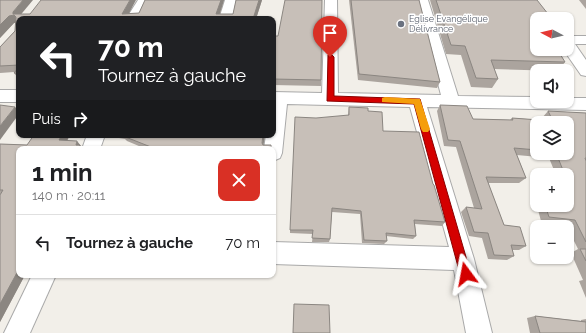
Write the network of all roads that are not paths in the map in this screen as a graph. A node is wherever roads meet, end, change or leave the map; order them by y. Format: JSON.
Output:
{"nodes":[{"id":1,"x":144,"y":0,"type":"edge"},
{"id":2,"x":231,"y":0,"type":"edge"},
{"id":3,"x":331,"y":0,"type":"edge"},
{"id":4,"x":422,"y":0,"type":"edge"},
{"id":5,"x":135,"y":16,"type":"edge"},
{"id":6,"x":227,"y":16,"type":"edge"},
{"id":7,"x":574,"y":40,"type":"edge"},
{"id":8,"x":586,"y":40,"type":"edge"},
{"id":9,"x":574,"y":54,"type":"edge"},
{"id":10,"x":586,"y":71,"type":"edge"},
{"id":11,"x":0,"y":96,"type":"edge"},
{"id":12,"x":16,"y":96,"type":"edge"},
{"id":13,"x":276,"y":98,"type":"edge"},
{"id":14,"x":330,"y":99,"type":"junction"},
{"id":15,"x":417,"y":101,"type":"junction"},
{"id":16,"x":451,"y":101,"type":"junction"},
{"id":17,"x":586,"y":104,"type":"edge"},
{"id":18,"x":276,"y":253,"type":"edge"},
{"id":19,"x":462,"y":259,"type":"junction"},
{"id":20,"x":43,"y":278,"type":"edge"},
{"id":21,"x":17,"y":333,"type":"edge"},
{"id":22,"x":479,"y":333,"type":"edge"}],
"edges":[{"from":1,"to":5,"type":"street"},
{"from":2,"to":6,"type":"street"},
{"from":3,"to":14,"type":"street"},
{"from":4,"to":16,"type":"street"},
{"from":7,"to":8,"type":"street"},
{"from":9,"to":10,"type":"street"},
{"from":11,"to":12,"type":"street"},
{"from":13,"to":14,"type":"street"},
{"from":14,"to":15,"type":"street"},
{"from":15,"to":16,"type":"street"},
{"from":15,"to":19,"type":"street"},
{"from":16,"to":17,"type":"street"},
{"from":18,"to":19,"type":"street"},
{"from":19,"to":22,"type":"street"},
{"from":20,"to":21,"type":"street"}]}
